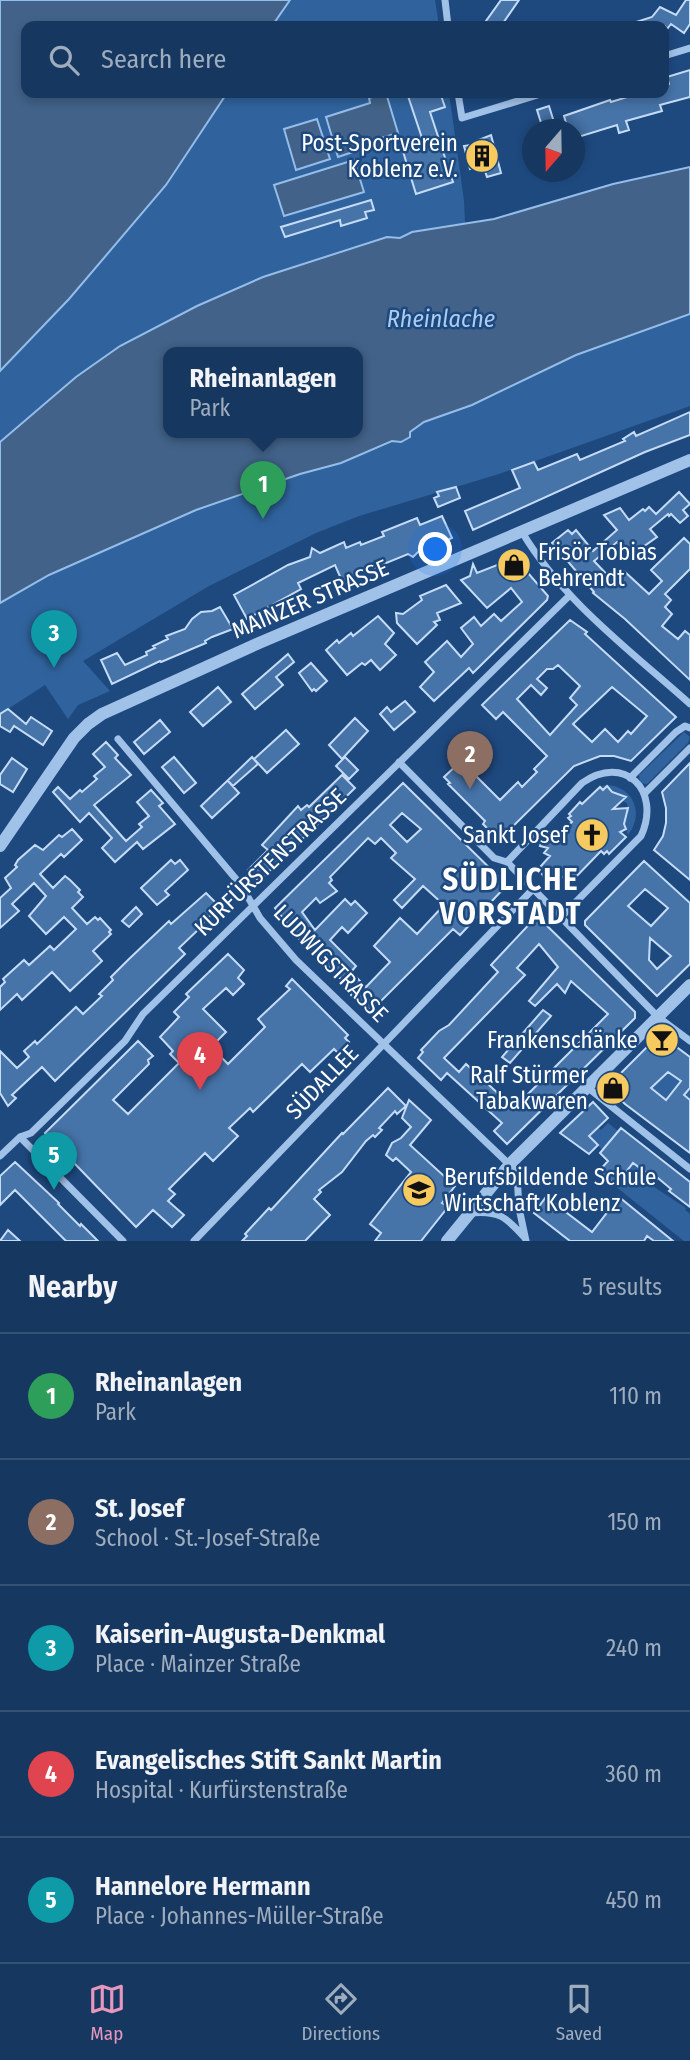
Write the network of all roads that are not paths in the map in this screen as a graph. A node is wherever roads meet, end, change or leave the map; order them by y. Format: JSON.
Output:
{"nodes":[{"id":1,"x":445,"y":0,"type":"edge"},
{"id":2,"x":448,"y":21,"type":"edge"},
{"id":3,"x":690,"y":48,"type":"edge"},
{"id":4,"x":669,"y":54,"type":"edge"},
{"id":5,"x":459,"y":98,"type":"edge"},
{"id":6,"x":528,"y":98,"type":"edge"},
{"id":7,"x":690,"y":460,"type":"edge"},
{"id":8,"x":522,"y":532,"type":"junction"},
{"id":9,"x":570,"y":596,"type":"junction"},
{"id":10,"x":690,"y":704,"type":"edge"},
{"id":11,"x":690,"y":728,"type":"edge"},
{"id":12,"x":118,"y":739,"type":"dead end"},
{"id":13,"x":690,"y":748,"type":"edge"},
{"id":14,"x":399,"y":762,"type":"junction"},
{"id":15,"x":630,"y":778,"type":"junction"},
{"id":16,"x":645,"y":793,"type":"junction"},
{"id":17,"x":0,"y":846,"type":"edge"},
{"id":18,"x":507,"y":862,"type":"junction"},
{"id":19,"x":533,"y":889,"type":"junction"},
{"id":20,"x":252,"y":906,"type":"junction"},
{"id":21,"x":561,"y":917,"type":"junction"},
{"id":22,"x":690,"y":985,"type":"edge"},
{"id":23,"x":658,"y":1017,"type":"junction"},
{"id":24,"x":690,"y":1041,"type":"edge"},
{"id":25,"x":384,"y":1046,"type":"junction"},
{"id":26,"x":586,"y":1087,"type":"junction"},
{"id":27,"x":20,"y":1138,"type":"junction"},
{"id":28,"x":0,"y":1156,"type":"edge"},
{"id":29,"x":510,"y":1164,"type":"junction"},
{"id":30,"x":690,"y":1169,"type":"edge"},
{"id":31,"x":469,"y":1213,"type":"junction"},
{"id":32,"x":526,"y":1240,"type":"edge"},
{"id":33,"x":123,"y":1241,"type":"edge"},
{"id":34,"x":194,"y":1241,"type":"edge"},
{"id":35,"x":447,"y":1241,"type":"edge"}],
"edges":[{"from":1,"to":2,"type":"street"},
{"from":3,"to":4,"type":"street"},
{"from":5,"to":6,"type":"street"},
{"from":7,"to":8,"type":"street","name":"MAINZER STRASSE"},
{"from":8,"to":9,"type":"street"},
{"from":8,"to":17,"type":"street","name":"MAINZER STRASSE"},
{"from":9,"to":10,"type":"street"},
{"from":9,"to":14,"type":"street","name":"KURFÜRSTENSTRASSE"},
{"from":11,"to":15,"type":"street"},
{"from":12,"to":20,"type":"street","name":"LUDWIGSTRASSE"},
{"from":13,"to":16,"type":"street"},
{"from":14,"to":18,"type":"street"},
{"from":14,"to":20,"type":"street","name":"KURFÜRSTENSTRASSE"},
{"from":15,"to":16,"type":"street"},
{"from":15,"to":18,"type":"street"},
{"from":16,"to":21,"type":"street"},
{"from":18,"to":19,"type":"street"},
{"from":19,"to":21,"type":"street"},
{"from":19,"to":25,"type":"street","name":"SÜDALLEE"},
{"from":20,"to":25,"type":"street","name":"LUDWIGSTRASSE"},
{"from":20,"to":27,"type":"street","name":"KURFÜRSTENSTRASSE"},
{"from":21,"to":23,"type":"street"},
{"from":22,"to":23,"type":"street"},
{"from":23,"to":24,"type":"street"},
{"from":23,"to":26,"type":"street"},
{"from":25,"to":29,"type":"street","name":"LUDWIGSTRASSE"},
{"from":25,"to":34,"type":"street","name":"SÜDALLEE"},
{"from":26,"to":29,"type":"street"},
{"from":26,"to":30,"type":"street"},
{"from":27,"to":28,"type":"street","name":"KURFÜRSTENSTRASSE"},
{"from":27,"to":33,"type":"street"},
{"from":29,"to":31,"type":"street"},
{"from":29,"to":32,"type":"street"},
{"from":31,"to":32,"type":"street"},
{"from":31,"to":35,"type":"street"}]}
